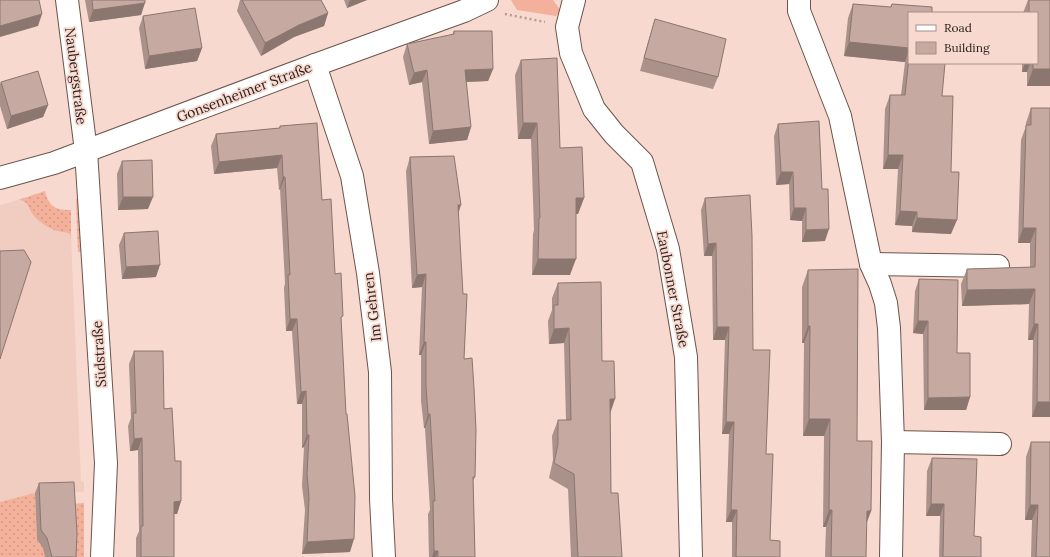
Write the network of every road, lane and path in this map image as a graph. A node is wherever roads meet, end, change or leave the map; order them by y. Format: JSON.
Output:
{"nodes":[{"id":1,"x":67,"y":0,"type":"edge"},
{"id":2,"x":574,"y":0,"type":"edge"},
{"id":3,"x":799,"y":0,"type":"edge"},
{"id":4,"x":495,"y":5,"type":"edge"},
{"id":5,"x":567,"y":26,"type":"junction"},
{"id":6,"x":315,"y":65,"type":"junction"},
{"id":7,"x":86,"y":151,"type":"junction"},
{"id":8,"x":0,"y":178,"type":"edge"},
{"id":9,"x":871,"y":264,"type":"junction"},
{"id":10,"x":998,"y":266,"type":"dead end"},
{"id":11,"x":893,"y":442,"type":"junction"},
{"id":12,"x":1000,"y":444,"type":"dead end"},
{"id":13,"x":102,"y":557,"type":"edge"},
{"id":14,"x":384,"y":557,"type":"edge"},
{"id":15,"x":691,"y":557,"type":"edge"},
{"id":16,"x":891,"y":557,"type":"edge"}],
"edges":[{"from":1,"to":7,"type":"street","name":"Naubergstraße"},
{"from":2,"to":5,"type":"street","name":"Eaubonner Straße"},
{"from":3,"to":9,"type":"street"},
{"from":4,"to":5,"type":"path"},
{"from":4,"to":6,"type":"street","name":"Gonsenheimer Straße"},
{"from":5,"to":15,"type":"street","name":"Eaubonner Straße"},
{"from":6,"to":7,"type":"street","name":"Gonsenheimer Straße"},
{"from":6,"to":14,"type":"street","name":"Im Gehren"},
{"from":7,"to":8,"type":"street","name":"Gonsenheimer Straße"},
{"from":7,"to":13,"type":"street","name":"Südstraße"},
{"from":9,"to":10,"type":"street"},
{"from":9,"to":11,"type":"street"},
{"from":11,"to":12,"type":"street"},
{"from":11,"to":16,"type":"street"}]}
